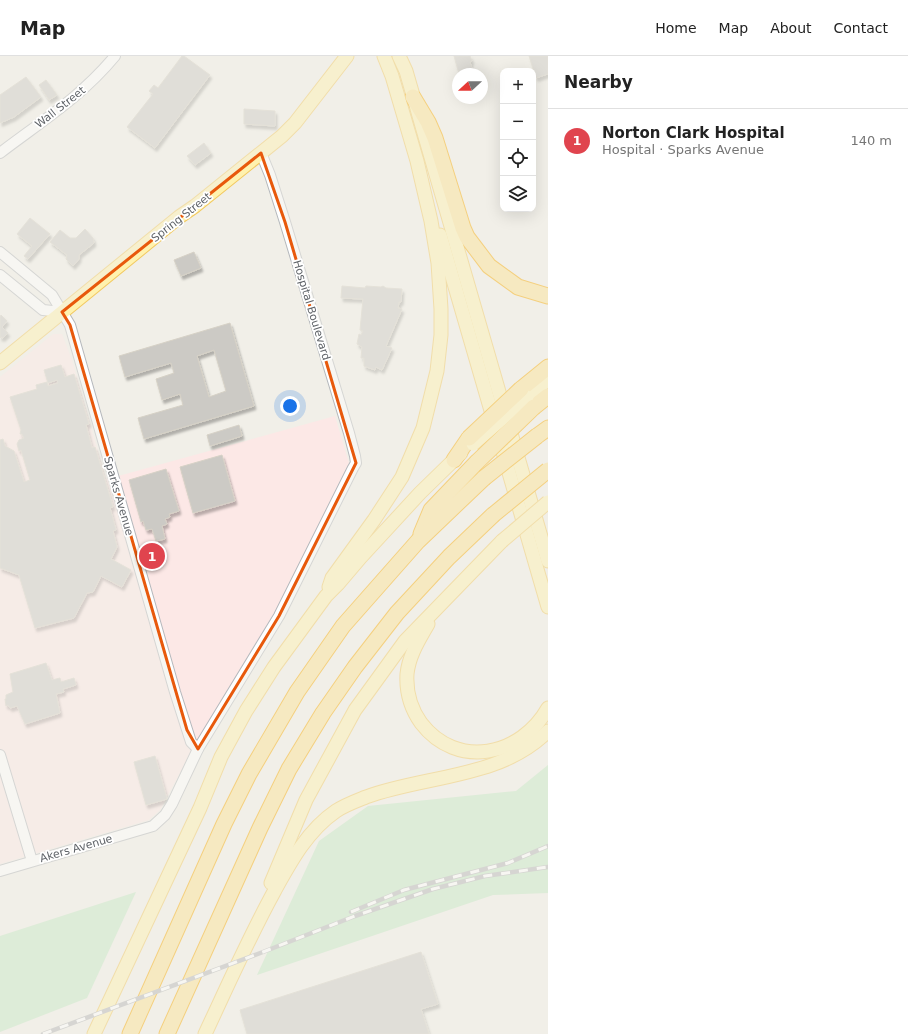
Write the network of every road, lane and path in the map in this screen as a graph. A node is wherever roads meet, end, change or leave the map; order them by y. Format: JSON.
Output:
{"nodes":[{"id":1,"x":115,"y":56,"type":"edge"},
{"id":2,"x":347,"y":56,"type":"edge"},
{"id":3,"x":384,"y":56,"type":"edge"},
{"id":4,"x":399,"y":56,"type":"edge"},
{"id":5,"x":413,"y":97,"type":"junction"},
{"id":6,"x":0,"y":153,"type":"edge"},
{"id":7,"x":261,"y":153,"type":"junction"},
{"id":8,"x":422,"y":180,"type":"junction"},
{"id":9,"x":0,"y":252,"type":"edge"},
{"id":10,"x":0,"y":275,"type":"edge"},
{"id":11,"x":548,"y":296,"type":"edge"},
{"id":12,"x":62,"y":312,"type":"junction"},
{"id":13,"x":0,"y":363,"type":"edge"},
{"id":14,"x":548,"y":367,"type":"edge"},
{"id":15,"x":548,"y":380,"type":"edge"},
{"id":16,"x":548,"y":396,"type":"edge"},
{"id":17,"x":527,"y":398,"type":"junction"},
{"id":18,"x":543,"y":432,"type":"edge"},
{"id":19,"x":454,"y":460,"type":"joint"},
{"id":20,"x":548,"y":470,"type":"edge"},
{"id":21,"x":548,"y":502,"type":"edge"},
{"id":22,"x":418,"y":541,"type":"junction"},
{"id":23,"x":548,"y":561,"type":"edge"},
{"id":24,"x":326,"y":596,"type":"junction"},
{"id":25,"x":446,"y":598,"type":"junction"},
{"id":26,"x":548,"y":607,"type":"edge"},
{"id":27,"x":548,"y":708,"type":"edge"},
{"id":28,"x":548,"y":730,"type":"edge"},
{"id":29,"x":198,"y":749,"type":"junction"},
{"id":30,"x":0,"y":755,"type":"edge"},
{"id":31,"x":32,"y":861,"type":"junction"},
{"id":32,"x":0,"y":871,"type":"edge"},
{"id":33,"x":256,"y":924,"type":"junction"},
{"id":34,"x":94,"y":1034,"type":"edge"},
{"id":35,"x":130,"y":1034,"type":"edge"},
{"id":36,"x":167,"y":1034,"type":"edge"},
{"id":37,"x":205,"y":1034,"type":"edge"}],
"edges":[{"from":1,"to":6,"type":"street","name":"Wall Street"},
{"from":2,"to":7,"type":"main road","name":"Spring Street"},
{"from":3,"to":8,"type":"main road"},
{"from":4,"to":5,"type":"main road"},
{"from":5,"to":11,"type":"highway"},
{"from":5,"to":23,"type":"main road"},
{"from":7,"to":12,"type":"main road","name":"Spring Street"},
{"from":7,"to":29,"type":"street","name":"Hospital Boulevard"},
{"from":8,"to":24,"type":"main road"},
{"from":8,"to":26,"type":"main road"},
{"from":9,"to":12,"type":"street","name":"Sparks Avenue"},
{"from":10,"to":12,"type":"street"},
{"from":12,"to":13,"type":"main road","name":"Spring Street"},
{"from":12,"to":29,"type":"street","name":"Sparks Avenue"},
{"from":14,"to":17,"type":"highway"},
{"from":15,"to":17,"type":"main road"},
{"from":16,"to":17,"type":"highway"},
{"from":17,"to":19,"type":"highway","bridge":true},
{"from":17,"to":22,"type":"highway","bridge":true},
{"from":18,"to":22,"type":"highway","bridge":true},
{"from":19,"to":24,"type":"main road"},
{"from":20,"to":36,"type":"highway","bridge":true},
{"from":21,"to":25,"type":"main road","bridge":true},
{"from":22,"to":35,"type":"highway"},
{"from":24,"to":34,"type":"main road"},
{"from":25,"to":27,"type":"main road"},
{"from":25,"to":33,"type":"main road"},
{"from":28,"to":33,"type":"main road"},
{"from":29,"to":31,"type":"street","name":"Akers Avenue"},
{"from":30,"to":31,"type":"street"},
{"from":31,"to":32,"type":"street","name":"Akers Avenue"},
{"from":33,"to":37,"type":"main road"}]}
